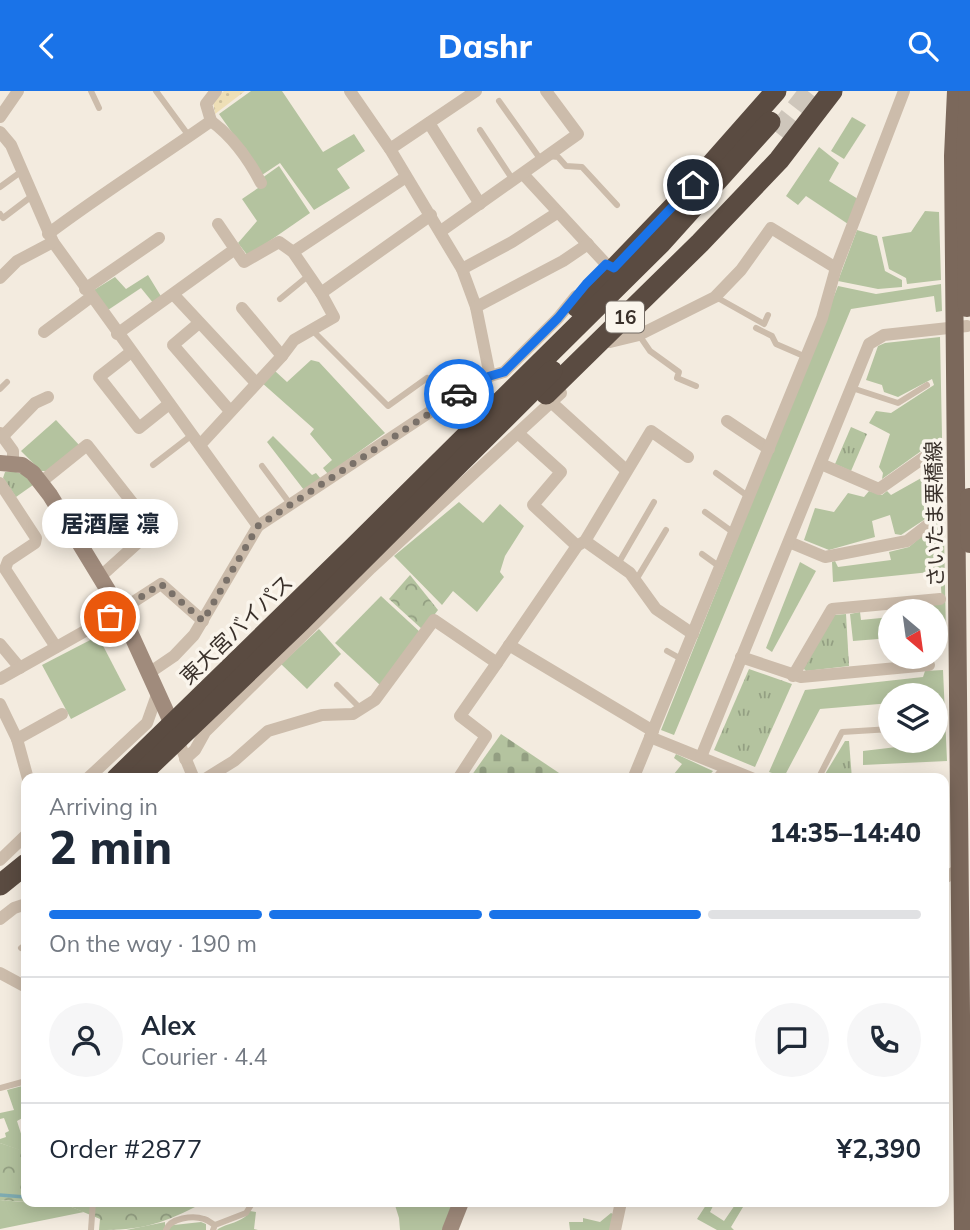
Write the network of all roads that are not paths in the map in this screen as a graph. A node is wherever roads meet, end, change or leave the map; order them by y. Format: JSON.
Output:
{"nodes":[{"id":1,"x":18,"y":91,"type":"edge"},
{"id":2,"x":91,"y":91,"type":"edge"},
{"id":3,"x":156,"y":91,"type":"edge"},
{"id":4,"x":216,"y":91,"type":"edge"},
{"id":5,"x":350,"y":91,"type":"edge"},
{"id":6,"x":476,"y":91,"type":"edge"},
{"id":7,"x":776,"y":91,"type":"edge"},
{"id":8,"x":832,"y":91,"type":"edge"},
{"id":9,"x":904,"y":91,"type":"edge"},
{"id":10,"x":956,"y":91,"type":"edge"},
{"id":11,"x":968,"y":91,"type":"edge"},
{"id":12,"x":551,"y":93,"type":"edge"},
{"id":13,"x":499,"y":101,"type":"dead end"},
{"id":14,"x":99,"y":108,"type":"dead end"},
{"id":15,"x":0,"y":117,"type":"edge"},
{"id":16,"x":211,"y":121,"type":"junction"},
{"id":17,"x":429,"y":123,"type":"junction"},
{"id":18,"x":773,"y":127,"type":"tunnel mouth"},
{"id":19,"x":480,"y":130,"type":"dead end"},
{"id":20,"x":0,"y":132,"type":"edge"},
{"id":21,"x":189,"y":136,"type":"junction"},
{"id":22,"x":390,"y":149,"type":"junction"},
{"id":23,"x":544,"y":158,"type":"junction"},
{"id":24,"x":963,"y":160,"type":"edge"},
{"id":25,"x":22,"y":171,"type":"junction"},
{"id":26,"x":406,"y":177,"type":"junction"},
{"id":27,"x":518,"y":177,"type":"junction"},
{"id":28,"x":261,"y":183,"type":"dead end"},
{"id":29,"x":0,"y":187,"type":"edge"},
{"id":30,"x":32,"y":196,"type":"junction"},
{"id":31,"x":480,"y":204,"type":"junction"},
{"id":32,"x":617,"y":205,"type":"dead end"},
{"id":33,"x":0,"y":213,"type":"edge"},
{"id":34,"x":557,"y":213,"type":"junction"},
{"id":35,"x":430,"y":215,"type":"junction"},
{"id":36,"x":218,"y":224,"type":"dead end"},
{"id":37,"x":441,"y":231,"type":"junction"},
{"id":38,"x":50,"y":237,"type":"junction"},
{"id":39,"x":159,"y":238,"type":"dead end"},
{"id":40,"x":588,"y":244,"type":"junction"},
{"id":41,"x":235,"y":249,"type":"junction"},
{"id":42,"x":293,"y":253,"type":"junction"},
{"id":43,"x":610,"y":266,"type":"junction"},
{"id":44,"x":836,"y":268,"type":"junction"},
{"id":45,"x":462,"y":269,"type":"junction"},
{"id":46,"x":309,"y":275,"type":"junction"},
{"id":47,"x":0,"y":278,"type":"edge"},
{"id":48,"x":968,"y":280,"type":"edge"},
{"id":49,"x":88,"y":293,"type":"junction"},
{"id":50,"x":321,"y":293,"type":"junction"},
{"id":51,"x":174,"y":295,"type":"junction"},
{"id":52,"x":647,"y":295,"type":"junction"},
{"id":53,"x":715,"y":297,"type":"junction"},
{"id":54,"x":280,"y":299,"type":"dead end"},
{"id":55,"x":476,"y":307,"type":"junction"},
{"id":56,"x":242,"y":308,"type":"dead end"},
{"id":57,"x":768,"y":315,"type":"dead end"},
{"id":58,"x":631,"y":319,"type":"junction"},
{"id":59,"x":199,"y":323,"type":"junction"},
{"id":60,"x":961,"y":326,"type":"junction"},
{"id":61,"x":756,"y":328,"type":"dead end"},
{"id":62,"x":312,"y":330,"type":"junction"},
{"id":63,"x":44,"y":332,"type":"dead end"},
{"id":64,"x":117,"y":334,"type":"junction"},
{"id":65,"x":639,"y":335,"type":"junction"},
{"id":66,"x":610,"y":342,"type":"junction"},
{"id":67,"x":131,"y":352,"type":"junction"},
{"id":68,"x":282,"y":356,"type":"junction"},
{"id":69,"x":806,"y":357,"type":"junction"},
{"id":70,"x":490,"y":376,"type":"junction"},
{"id":71,"x":8,"y":381,"type":"dead end"},
{"id":72,"x":256,"y":383,"type":"junction"},
{"id":73,"x":927,"y":385,"type":"dead end"},
{"id":74,"x":696,"y":386,"type":"dead end"},
{"id":75,"x":852,"y":388,"type":"junction"},
{"id":76,"x":0,"y":389,"type":"edge"},
{"id":77,"x":48,"y":397,"type":"dead end"},
{"id":78,"x":551,"y":403,"type":"junction"},
{"id":79,"x":169,"y":404,"type":"junction"},
{"id":80,"x":442,"y":404,"type":"junction"},
{"id":81,"x":230,"y":411,"type":"junction"},
{"id":82,"x":727,"y":421,"type":"dead end"},
{"id":83,"x":519,"y":434,"type":"junction"},
{"id":84,"x":1,"y":435,"type":"edge"},
{"id":85,"x":196,"y":440,"type":"junction"},
{"id":86,"x":769,"y":449,"type":"junction"},
{"id":87,"x":929,"y":454,"type":"dead end"},
{"id":88,"x":688,"y":457,"type":"dead end"},
{"id":89,"x":6,"y":463,"type":"edge"},
{"id":90,"x":821,"y":464,"type":"junction"},
{"id":91,"x":153,"y":465,"type":"dead end"},
{"id":92,"x":262,"y":466,"type":"dead end"},
{"id":93,"x":626,"y":470,"type":"junction"},
{"id":94,"x":716,"y":473,"type":"dead end"},
{"id":95,"x":41,"y":482,"type":"junction"},
{"id":96,"x":0,"y":483,"type":"edge"},
{"id":97,"x":749,"y":497,"type":"junction"},
{"id":98,"x":654,"y":502,"type":"dead end"},
{"id":99,"x":291,"y":505,"type":"junction"},
{"id":100,"x":705,"y":512,"type":"dead end"},
{"id":101,"x":394,"y":518,"type":"junction"},
{"id":102,"x":929,"y":524,"type":"dead end"},
{"id":103,"x":258,"y":526,"type":"junction"},
{"id":104,"x":666,"y":530,"type":"dead end"},
{"id":105,"x":734,"y":533,"type":"junction"},
{"id":106,"x":789,"y":543,"type":"junction"},
{"id":107,"x":581,"y":544,"type":"junction"},
{"id":108,"x":970,"y":544,"type":"edge"},
{"id":109,"x":702,"y":554,"type":"dead end"},
{"id":110,"x":618,"y":564,"type":"junction"},
{"id":111,"x":964,"y":564,"type":"edge"},
{"id":112,"x":720,"y":567,"type":"junction"},
{"id":113,"x":101,"y":576,"type":"junction"},
{"id":114,"x":636,"y":580,"type":"junction"},
{"id":115,"x":878,"y":605,"type":"edge"},
{"id":116,"x":120,"y":610,"type":"junction"},
{"id":117,"x":203,"y":621,"type":"junction"},
{"id":118,"x":693,"y":634,"type":"junction"},
{"id":119,"x":0,"y":644,"type":"edge"},
{"id":120,"x":509,"y":645,"type":"junction"},
{"id":121,"x":56,"y":647,"type":"junction"},
{"id":122,"x":667,"y":651,"type":"dead end"},
{"id":123,"x":741,"y":657,"type":"junction"},
{"id":124,"x":683,"y":660,"type":"junction"},
{"id":125,"x":497,"y":663,"type":"junction"},
{"id":126,"x":20,"y":668,"type":"junction"},
{"id":127,"x":880,"y":669,"type":"edge"},
{"id":128,"x":149,"y":673,"type":"junction"},
{"id":129,"x":793,"y":675,"type":"junction"},
{"id":130,"x":0,"y":679,"type":"edge"},
{"id":131,"x":337,"y":685,"type":"dead end"},
{"id":132,"x":158,"y":692,"type":"junction"},
{"id":133,"x":0,"y":703,"type":"edge"},
{"id":134,"x":362,"y":710,"type":"junction"},
{"id":135,"x":62,"y":714,"type":"dead end"},
{"id":136,"x":5,"y":722,"type":"edge"},
{"id":137,"x":878,"y":730,"type":"edge"},
{"id":138,"x":651,"y":734,"type":"junction"},
{"id":139,"x":17,"y":739,"type":"junction"},
{"id":140,"x":179,"y":741,"type":"junction"},
{"id":141,"x":701,"y":757,"type":"junction"},
{"id":142,"x":724,"y":767,"type":"junction"},
{"id":143,"x":26,"y":773,"type":"edge"},
{"id":144,"x":93,"y":773,"type":"edge"},
{"id":145,"x":126,"y":773,"type":"edge"},
{"id":146,"x":143,"y":773,"type":"edge"},
{"id":147,"x":192,"y":773,"type":"edge"},
{"id":148,"x":215,"y":773,"type":"edge"},
{"id":149,"x":462,"y":773,"type":"edge"},
{"id":150,"x":635,"y":773,"type":"edge"},
{"id":151,"x":719,"y":773,"type":"edge"},
{"id":152,"x":739,"y":773,"type":"edge"},
{"id":153,"x":821,"y":773,"type":"edge"},
{"id":154,"x":951,"y":793,"type":"edge"},
{"id":155,"x":21,"y":840,"type":"edge"},
{"id":156,"x":0,"y":860,"type":"edge"},
{"id":157,"x":965,"y":865,"type":"edge"},
{"id":158,"x":21,"y":868,"type":"edge"},
{"id":159,"x":949,"y":875,"type":"edge"},
{"id":160,"x":21,"y":884,"type":"edge"},
{"id":161,"x":0,"y":885,"type":"edge"},
{"id":162,"x":0,"y":901,"type":"edge"},
{"id":163,"x":21,"y":906,"type":"edge"},
{"id":164,"x":0,"y":919,"type":"edge"},
{"id":165,"x":0,"y":973,"type":"edge"},
{"id":166,"x":21,"y":984,"type":"edge"},
{"id":167,"x":21,"y":1082,"type":"edge"},
{"id":168,"x":0,"y":1088,"type":"edge"},
{"id":169,"x":93,"y":1207,"type":"edge"},
{"id":170,"x":250,"y":1207,"type":"edge"},
{"id":171,"x":459,"y":1207,"type":"edge"},
{"id":172,"x":620,"y":1207,"type":"edge"},
{"id":173,"x":214,"y":1228,"type":"edge"},
{"id":174,"x":91,"y":1230,"type":"edge"},
{"id":175,"x":166,"y":1230,"type":"edge"},
{"id":176,"x":450,"y":1230,"type":"edge"},
{"id":177,"x":615,"y":1230,"type":"edge"},
{"id":178,"x":963,"y":1230,"type":"edge"}],
"edges":[{"from":1,"to":15,"type":"street"},
{"from":2,"to":14,"type":"lane"},
{"from":3,"to":21,"type":"lane"},
{"from":4,"to":16,"type":"street"},
{"from":5,"to":22,"type":"street"},
{"from":6,"to":17,"type":"street"},
{"from":7,"to":43,"type":"highway","name":"東大宮バイパス","number":"16"},
{"from":8,"to":52,"type":"highway","name":"東大宮バイパス","number":"16"},
{"from":9,"to":44,"type":"street"},
{"from":10,"to":24,"type":"main road","name":"さいたま栗橋線"},
{"from":11,"to":24,"type":"main road","name":"さいたま栗橋線"},
{"from":12,"to":23,"type":"street"},
{"from":13,"to":23,"type":"lane"},
{"from":16,"to":21,"type":"street"},
{"from":16,"to":28,"type":"street"},
{"from":17,"to":22,"type":"street"},
{"from":17,"to":31,"type":"street"},
{"from":18,"to":101,"type":"highway","name":"東大宮バイパス","number":"16"},
{"from":19,"to":27,"type":"lane"},
{"from":20,"to":25,"type":"street"},
{"from":21,"to":38,"type":"street"},
{"from":22,"to":26,"type":"street"},
{"from":23,"to":27,"type":"street"},
{"from":23,"to":32,"type":"lane"},
{"from":24,"to":48,"type":"main road","name":"さいたま栗橋線"},
{"from":24,"to":60,"type":"main road","name":"さいたま栗橋線"},
{"from":25,"to":29,"type":"lane"},
{"from":25,"to":30,"type":"street"},
{"from":26,"to":35,"type":"street"},
{"from":26,"to":42,"type":"street"},
{"from":27,"to":31,"type":"street"},
{"from":27,"to":34,"type":"street"},
{"from":30,"to":33,"type":"lane"},
{"from":30,"to":38,"type":"street"},
{"from":31,"to":37,"type":"street"},
{"from":34,"to":40,"type":"street"},
{"from":34,"to":45,"type":"street"},
{"from":35,"to":37,"type":"street"},
{"from":35,"to":50,"type":"street"},
{"from":36,"to":41,"type":"street"},
{"from":37,"to":45,"type":"street"},
{"from":38,"to":47,"type":"street"},
{"from":38,"to":49,"type":"street"},
{"from":39,"to":49,"type":"street"},
{"from":40,"to":43,"type":"street"},
{"from":40,"to":55,"type":"street"},
{"from":41,"to":42,"type":"street"},
{"from":41,"to":51,"type":"street"},
{"from":42,"to":46,"type":"street"},
{"from":43,"to":70,"type":"street"},
{"from":43,"to":101,"type":"highway","name":"東大宮バイパス","number":"16"},
{"from":44,"to":53,"type":"street"},
{"from":44,"to":69,"type":"street"},
{"from":45,"to":55,"type":"street"},
{"from":46,"to":50,"type":"street"},
{"from":46,"to":54,"type":"lane"},
{"from":48,"to":60,"type":"main road","name":"さいたま栗橋線"},
{"from":49,"to":63,"type":"street"},
{"from":49,"to":64,"type":"street"},
{"from":50,"to":62,"type":"street"},
{"from":51,"to":59,"type":"street"},
{"from":51,"to":64,"type":"street"},
{"from":52,"to":58,"type":"street"},
{"from":52,"to":101,"type":"highway","name":"東大宮バイパス","number":"16"},
{"from":53,"to":57,"type":"lane"},
{"from":53,"to":65,"type":"street"},
{"from":55,"to":70,"type":"street"},
{"from":56,"to":68,"type":"street"},
{"from":58,"to":65,"type":"street"},
{"from":58,"to":66,"type":"street"},
{"from":59,"to":72,"type":"street"},
{"from":59,"to":81,"type":"street"},
{"from":60,"to":75,"type":"street"},
{"from":60,"to":108,"type":"main road","name":"さいたま栗橋線"},
{"from":60,"to":111,"type":"main road","name":"さいたま栗橋線"},
{"from":61,"to":69,"type":"lane"},
{"from":62,"to":68,"type":"street"},
{"from":62,"to":80,"type":"lane"},
{"from":64,"to":67,"type":"street"},
{"from":65,"to":66,"type":"street"},
{"from":65,"to":74,"type":"lane"},
{"from":66,"to":78,"type":"street"},
{"from":67,"to":79,"type":"street"},
{"from":67,"to":79,"type":"street"},
{"from":68,"to":72,"type":"street"},
{"from":69,"to":86,"type":"street"},
{"from":70,"to":80,"type":"street"},
{"from":71,"to":76,"type":"lane"},
{"from":72,"to":81,"type":"street"},
{"from":73,"to":75,"type":"lane"},
{"from":75,"to":90,"type":"street"},
{"from":77,"to":84,"type":"street"},
{"from":78,"to":83,"type":"street"},
{"from":78,"to":93,"type":"street"},
{"from":79,"to":85,"type":"street"},
{"from":80,"to":99,"type":"street"},
{"from":81,"to":85,"type":"street"},
{"from":82,"to":86,"type":"street"},
{"from":83,"to":107,"type":"street"},
{"from":83,"to":140,"type":"street"},
{"from":84,"to":89,"type":"street"},
{"from":85,"to":91,"type":"lane"},
{"from":85,"to":103,"type":"street"},
{"from":86,"to":97,"type":"street"},
{"from":87,"to":90,"type":"street"},
{"from":88,"to":93,"type":"street"},
{"from":89,"to":95,"type":"street"},
{"from":90,"to":106,"type":"street"},
{"from":92,"to":99,"type":"lane"},
{"from":93,"to":107,"type":"street"},
{"from":94,"to":97,"type":"lane"},
{"from":95,"to":113,"type":"street"},
{"from":95,"to":113,"type":"street"},
{"from":96,"to":121,"type":"street"},
{"from":97,"to":105,"type":"street"},
{"from":98,"to":110,"type":"lane"},
{"from":99,"to":103,"type":"street"},
{"from":100,"to":105,"type":"lane"},
{"from":101,"to":140,"type":"highway","name":"東大宮バイパス","number":"16"},
{"from":102,"to":106,"type":"street"},
{"from":103,"to":117,"type":"street"},
{"from":104,"to":114,"type":"lane"},
{"from":105,"to":112,"type":"street"},
{"from":106,"to":123,"type":"street"},
{"from":107,"to":110,"type":"street"},
{"from":107,"to":120,"type":"street"},
{"from":109,"to":112,"type":"lane"},
{"from":110,"to":114,"type":"street"},
{"from":111,"to":154,"type":"main road","name":"さいたま栗橋線"},
{"from":112,"to":118,"type":"street"},
{"from":113,"to":116,"type":"street"},
{"from":114,"to":118,"type":"street"},
{"from":115,"to":129,"type":"street"},
{"from":116,"to":117,"type":"street"},
{"from":116,"to":121,"type":"street"},
{"from":116,"to":128,"type":"street"},
{"from":117,"to":128,"type":"street"},
{"from":118,"to":124,"type":"street"},
{"from":119,"to":126,"type":"street"},
{"from":120,"to":125,"type":"street"},
{"from":120,"to":138,"type":"street"},
{"from":121,"to":126,"type":"street"},
{"from":122,"to":124,"type":"lane"},
{"from":123,"to":129,"type":"street"},
{"from":123,"to":141,"type":"street"},
{"from":124,"to":138,"type":"street"},
{"from":125,"to":134,"type":"street"},
{"from":125,"to":149,"type":"street"},
{"from":126,"to":130,"type":"street"},
{"from":127,"to":129,"type":"street"},
{"from":128,"to":132,"type":"street"},
{"from":131,"to":134,"type":"lane"},
{"from":132,"to":140,"type":"street"},
{"from":132,"to":144,"type":"street"},
{"from":133,"to":136,"type":"street"},
{"from":134,"to":148,"type":"street"},
{"from":135,"to":139,"type":"street"},
{"from":136,"to":139,"type":"street"},
{"from":137,"to":153,"type":"lane"},
{"from":138,"to":141,"type":"street"},
{"from":138,"to":150,"type":"street"},
{"from":139,"to":143,"type":"street"},
{"from":140,"to":145,"type":"highway","name":"東大宮バイパス","number":"16"},
{"from":140,"to":146,"type":"highway","name":"東大宮バイパス","number":"16"},
{"from":140,"to":147,"type":"street"},
{"from":141,"to":142,"type":"street"},
{"from":142,"to":151,"type":"lane"},
{"from":142,"to":152,"type":"street"},
{"from":154,"to":157,"type":"main road","name":"さいたま栗橋線"},
{"from":155,"to":156,"type":"street"},
{"from":157,"to":159,"type":"street"},
{"from":157,"to":178,"type":"main road","name":"さいたま栗橋線"},
{"from":158,"to":161,"type":"highway"},
{"from":160,"to":162,"type":"highway"},
{"from":163,"to":164,"type":"street"},
{"from":165,"to":166,"type":"street"},
{"from":167,"to":168,"type":"lane"},
{"from":169,"to":174,"type":"lane"},
{"from":170,"to":173,"type":"lane"},
{"from":171,"to":176,"type":"street"},
{"from":172,"to":177,"type":"street"},
{"from":173,"to":175,"type":"lane"}]}
